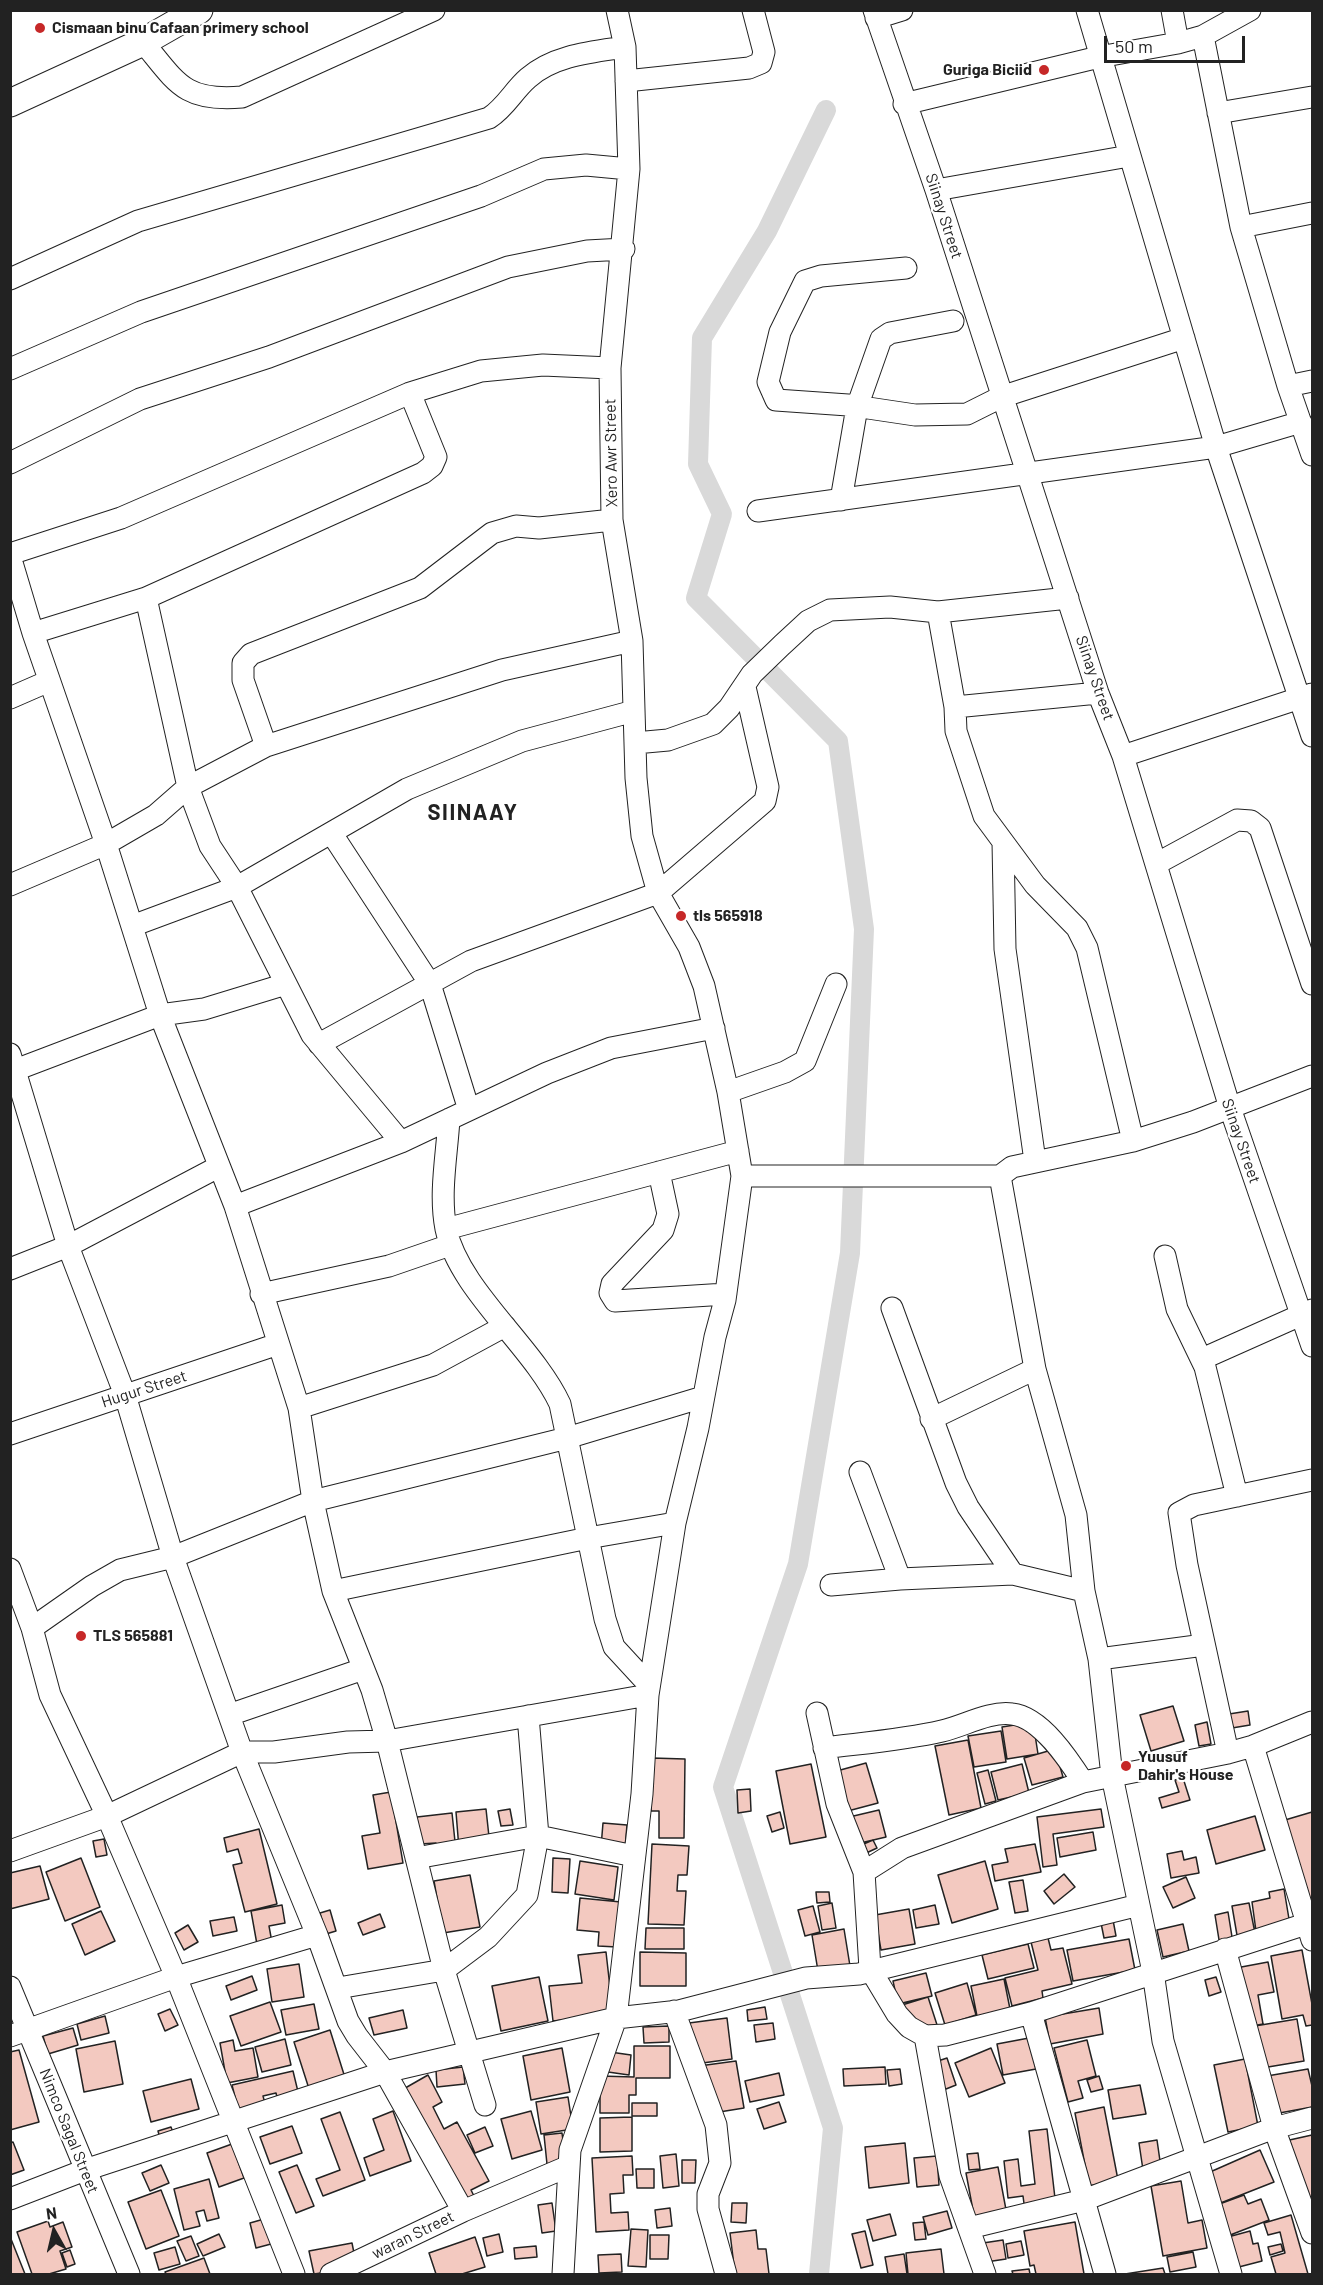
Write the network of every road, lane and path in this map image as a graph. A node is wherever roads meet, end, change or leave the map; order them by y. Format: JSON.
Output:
{"nodes":[{"id":1,"x":199,"y":10,"type":"edge"},
{"id":2,"x":434,"y":10,"type":"edge"},
{"id":3,"x":617,"y":10,"type":"edge"},
{"id":4,"x":753,"y":10,"type":"edge"},
{"id":5,"x":902,"y":10,"type":"edge"},
{"id":6,"x":1087,"y":10,"type":"edge"},
{"id":7,"x":1172,"y":10,"type":"edge"},
{"id":8,"x":1250,"y":10,"type":"edge"},
{"id":9,"x":875,"y":14,"type":"edge"},
{"id":10,"x":1203,"y":36,"type":"junction"},
{"id":11,"x":143,"y":42,"type":"junction"},
{"id":12,"x":1178,"y":43,"type":"junction"},
{"id":13,"x":625,"y":47,"type":"junction"},
{"id":14,"x":1099,"y":57,"type":"junction"},
{"id":15,"x":626,"y":81,"type":"junction"},
{"id":16,"x":1312,"y":97,"type":"edge"},
{"id":17,"x":10,"y":103,"type":"edge"},
{"id":18,"x":904,"y":104,"type":"junction"},
{"id":19,"x":1218,"y":113,"type":"junction"},
{"id":20,"x":1129,"y":156,"type":"junction"},
{"id":21,"x":629,"y":169,"type":"junction"},
{"id":22,"x":936,"y":190,"type":"junction"},
{"id":23,"x":1312,"y":213,"type":"edge"},
{"id":24,"x":1240,"y":228,"type":"junction"},
{"id":25,"x":624,"y":249,"type":"junction"},
{"id":26,"x":906,"y":268,"type":"dead end"},
{"id":27,"x":10,"y":279,"type":"edge"},
{"id":28,"x":953,"y":321,"type":"dead end"},
{"id":29,"x":1184,"y":338,"type":"junction"},
{"id":30,"x":610,"y":368,"type":"junction"},
{"id":31,"x":10,"y":369,"type":"edge"},
{"id":32,"x":1312,"y":381,"type":"edge"},
{"id":33,"x":1288,"y":386,"type":"junction"},
{"id":34,"x":410,"y":393,"type":"junction"},
{"id":35,"x":1001,"y":397,"type":"junction"},
{"id":36,"x":857,"y":407,"type":"junction"},
{"id":37,"x":1301,"y":422,"type":"junction"},
{"id":38,"x":1216,"y":447,"type":"junction"},
{"id":39,"x":1312,"y":455,"type":"edge"},
{"id":40,"x":10,"y":462,"type":"edge"},
{"id":41,"x":1026,"y":475,"type":"junction"},
{"id":42,"x":841,"y":500,"type":"junction"},
{"id":43,"x":758,"y":511,"type":"dead end"},
{"id":44,"x":612,"y":520,"type":"junction"},
{"id":45,"x":10,"y":555,"type":"edge"},
{"id":46,"x":146,"y":598,"type":"junction"},
{"id":47,"x":1068,"y":598,"type":"junction"},
{"id":48,"x":938,"y":612,"type":"junction"},
{"id":49,"x":33,"y":633,"type":"junction"},
{"id":50,"x":632,"y":641,"type":"junction"},
{"id":51,"x":749,"y":680,"type":"junction"},
{"id":52,"x":49,"y":681,"type":"junction"},
{"id":53,"x":1098,"y":693,"type":"junction"},
{"id":54,"x":1306,"y":696,"type":"edge"},
{"id":55,"x":10,"y":698,"type":"edge"},
{"id":56,"x":955,"y":706,"type":"junction"},
{"id":57,"x":634,"y":711,"type":"junction"},
{"id":58,"x":1312,"y":736,"type":"edge"},
{"id":59,"x":635,"y":743,"type":"junction"},
{"id":60,"x":266,"y":746,"type":"junction"},
{"id":61,"x":1123,"y":756,"type":"junction"},
{"id":62,"x":188,"y":787,"type":"junction"},
{"id":63,"x":332,"y":834,"type":"junction"},
{"id":64,"x":1003,"y":842,"type":"junction"},
{"id":65,"x":106,"y":844,"type":"junction"},
{"id":66,"x":1156,"y":864,"type":"junction"},
{"id":67,"x":10,"y":885,"type":"edge"},
{"id":68,"x":237,"y":887,"type":"junction"},
{"id":69,"x":658,"y":893,"type":"junction"},
{"id":70,"x":132,"y":926,"type":"junction"},
{"id":71,"x":286,"y":984,"type":"junction"},
{"id":72,"x":430,"y":984,"type":"junction"},
{"id":73,"x":836,"y":984,"type":"dead end"},
{"id":74,"x":1312,"y":984,"type":"edge"},
{"id":75,"x":160,"y":1015,"type":"junction"},
{"id":76,"x":714,"y":1028,"type":"junction"},
{"id":77,"x":319,"y":1044,"type":"junction"},
{"id":78,"x":13,"y":1065,"type":"edge"},
{"id":79,"x":1312,"y":1076,"type":"edge"},
{"id":80,"x":728,"y":1092,"type":"junction"},
{"id":81,"x":1230,"y":1108,"type":"junction"},
{"id":82,"x":469,"y":1110,"type":"junction"},
{"id":83,"x":449,"y":1119,"type":"junction"},
{"id":84,"x":1133,"y":1140,"type":"junction"},
{"id":85,"x":401,"y":1142,"type":"junction"},
{"id":86,"x":738,"y":1151,"type":"junction"},
{"id":87,"x":1035,"y":1161,"type":"junction"},
{"id":88,"x":218,"y":1167,"type":"junction"},
{"id":89,"x":659,"y":1172,"type":"junction"},
{"id":90,"x":742,"y":1176,"type":"junction"},
{"id":91,"x":1000,"y":1176,"type":"junction"},
{"id":92,"x":235,"y":1206,"type":"junction"},
{"id":93,"x":448,"y":1237,"type":"junction"},
{"id":94,"x":68,"y":1246,"type":"junction"},
{"id":95,"x":1165,"y":1256,"type":"dead end"},
{"id":96,"x":10,"y":1269,"type":"edge"},
{"id":97,"x":261,"y":1294,"type":"junction"},
{"id":98,"x":726,"y":1294,"type":"junction"},
{"id":99,"x":892,"y":1308,"type":"dead end"},
{"id":100,"x":1307,"y":1312,"type":"edge"},
{"id":101,"x":505,"y":1326,"type":"junction"},
{"id":102,"x":278,"y":1344,"type":"junction"},
{"id":103,"x":1312,"y":1346,"type":"edge"},
{"id":104,"x":1202,"y":1359,"type":"junction"},
{"id":105,"x":1035,"y":1369,"type":"junction"},
{"id":106,"x":125,"y":1395,"type":"junction"},
{"id":107,"x":703,"y":1397,"type":"junction"},
{"id":108,"x":299,"y":1408,"type":"junction"},
{"id":109,"x":931,"y":1419,"type":"junction"},
{"id":110,"x":10,"y":1434,"type":"edge"},
{"id":111,"x":567,"y":1438,"type":"junction"},
{"id":112,"x":860,"y":1472,"type":"dead end"},
{"id":113,"x":1312,"y":1480,"type":"edge"},
{"id":114,"x":1237,"y":1496,"type":"junction"},
{"id":115,"x":313,"y":1501,"type":"junction"},
{"id":116,"x":675,"y":1523,"type":"junction"},
{"id":117,"x":588,"y":1538,"type":"junction"},
{"id":118,"x":173,"y":1557,"type":"junction"},
{"id":119,"x":10,"y":1569,"type":"edge"},
{"id":120,"x":1013,"y":1574,"type":"junction"},
{"id":121,"x":900,"y":1579,"type":"junction"},
{"id":122,"x":831,"y":1585,"type":"dead end"},
{"id":123,"x":1084,"y":1591,"type":"junction"},
{"id":124,"x":333,"y":1592,"type":"junction"},
{"id":125,"x":32,"y":1628,"type":"junction"},
{"id":126,"x":1204,"y":1645,"type":"junction"},
{"id":127,"x":1098,"y":1659,"type":"junction"},
{"id":128,"x":363,"y":1669,"type":"junction"},
{"id":129,"x":648,"y":1690,"type":"junction"},
{"id":130,"x":817,"y":1713,"type":"dead end"},
{"id":131,"x":229,"y":1715,"type":"junction"},
{"id":132,"x":528,"y":1716,"type":"junction"},
{"id":133,"x":1312,"y":1722,"type":"edge"},
{"id":134,"x":387,"y":1741,"type":"junction"},
{"id":135,"x":1252,"y":1746,"type":"junction"},
{"id":136,"x":824,"y":1748,"type":"junction"},
{"id":137,"x":242,"y":1752,"type":"junction"},
{"id":138,"x":1228,"y":1753,"type":"junction"},
{"id":139,"x":1112,"y":1776,"type":"junction"},
{"id":140,"x":1083,"y":1782,"type":"junction"},
{"id":141,"x":107,"y":1816,"type":"junction"},
{"id":142,"x":537,"y":1836,"type":"junction"},
{"id":143,"x":10,"y":1851,"type":"edge"},
{"id":144,"x":634,"y":1856,"type":"junction"},
{"id":145,"x":416,"y":1858,"type":"junction"},
{"id":146,"x":864,"y":1872,"type":"junction"},
{"id":147,"x":1139,"y":1905,"type":"junction"},
{"id":148,"x":1311,"y":1928,"type":"edge"},
{"id":149,"x":317,"y":1935,"type":"junction"},
{"id":150,"x":1225,"y":1949,"type":"junction"},
{"id":151,"x":870,"y":1969,"type":"junction"},
{"id":152,"x":444,"y":1970,"type":"junction"},
{"id":153,"x":1153,"y":1972,"type":"junction"},
{"id":154,"x":176,"y":1977,"type":"junction"},
{"id":155,"x":10,"y":1987,"type":"edge"},
{"id":156,"x":338,"y":1989,"type":"junction"},
{"id":157,"x":674,"y":2012,"type":"junction"},
{"id":158,"x":1031,"y":2013,"type":"junction"},
{"id":159,"x":615,"y":2018,"type":"junction"},
{"id":160,"x":19,"y":2033,"type":"edge"},
{"id":161,"x":925,"y":2036,"type":"junction"},
{"id":162,"x":469,"y":2052,"type":"junction"},
{"id":163,"x":385,"y":2072,"type":"junction"},
{"id":164,"x":485,"y":2105,"type":"dead end"},
{"id":165,"x":1312,"y":2118,"type":"edge"},
{"id":166,"x":235,"y":2122,"type":"junction"},
{"id":167,"x":1274,"y":2128,"type":"junction"},
{"id":168,"x":1198,"y":2156,"type":"junction"},
{"id":169,"x":569,"y":2166,"type":"junction"},
{"id":170,"x":85,"y":2170,"type":"junction"},
{"id":171,"x":10,"y":2199,"type":"edge"},
{"id":172,"x":1084,"y":2200,"type":"junction"},
{"id":173,"x":463,"y":2211,"type":"junction"},
{"id":174,"x":969,"y":2228,"type":"junction"},
{"id":175,"x":1312,"y":2233,"type":"edge"},
{"id":176,"x":129,"y":2274,"type":"edge"},
{"id":177,"x":294,"y":2274,"type":"edge"},
{"id":178,"x":331,"y":2274,"type":"edge"},
{"id":179,"x":563,"y":2274,"type":"edge"},
{"id":180,"x":726,"y":2274,"type":"edge"},
{"id":181,"x":985,"y":2274,"type":"edge"},
{"id":182,"x":1105,"y":2274,"type":"edge"},
{"id":183,"x":1231,"y":2274,"type":"edge"}],
"edges":[{"from":1,"to":11,"type":"main road"},
{"from":2,"to":11,"type":"street"},
{"from":3,"to":13,"type":"street","name":"Xero Awr Street"},
{"from":4,"to":15,"type":"street"},
{"from":5,"to":9,"type":"street"},
{"from":6,"to":14,"type":"street"},
{"from":7,"to":12,"type":"street"},
{"from":8,"to":10,"type":"street"},
{"from":9,"to":18,"type":"street","name":"Siinay Street"},
{"from":10,"to":12,"type":"street"},
{"from":10,"to":19,"type":"street"},
{"from":11,"to":17,"type":"main road"},
{"from":12,"to":14,"type":"street"},
{"from":13,"to":15,"type":"street","name":"Xero Awr Street"},
{"from":13,"to":27,"type":"street"},
{"from":14,"to":18,"type":"street"},
{"from":14,"to":20,"type":"street"},
{"from":15,"to":21,"type":"street","name":"Xero Awr Street"},
{"from":16,"to":19,"type":"street"},
{"from":18,"to":22,"type":"street","name":"Siinay Street"},
{"from":19,"to":24,"type":"street"},
{"from":20,"to":22,"type":"street"},
{"from":20,"to":29,"type":"street"},
{"from":21,"to":25,"type":"street","name":"Xero Awr Street"},
{"from":21,"to":31,"type":"street"},
{"from":22,"to":35,"type":"street","name":"Siinay Street"},
{"from":23,"to":24,"type":"street"},
{"from":24,"to":33,"type":"street"},
{"from":25,"to":30,"type":"street","name":"Xero Awr Street"},
{"from":25,"to":40,"type":"street"},
{"from":26,"to":36,"type":"street"},
{"from":28,"to":36,"type":"street"},
{"from":29,"to":35,"type":"street"},
{"from":29,"to":38,"type":"street"},
{"from":30,"to":34,"type":"street"},
{"from":30,"to":44,"type":"street","name":"Xero Awr Street"},
{"from":32,"to":33,"type":"street"},
{"from":33,"to":37,"type":"street"},
{"from":34,"to":45,"type":"street"},
{"from":34,"to":46,"type":"street"},
{"from":35,"to":36,"type":"street"},
{"from":35,"to":41,"type":"street","name":"Siinay Street"},
{"from":36,"to":42,"type":"street"},
{"from":37,"to":38,"type":"street"},
{"from":37,"to":39,"type":"street"},
{"from":38,"to":41,"type":"street"},
{"from":38,"to":54,"type":"street"},
{"from":41,"to":42,"type":"street"},
{"from":41,"to":47,"type":"street","name":"Siinay Street"},
{"from":42,"to":43,"type":"street"},
{"from":44,"to":50,"type":"street","name":"Xero Awr Street"},
{"from":44,"to":60,"type":"street"},
{"from":45,"to":49,"type":"street"},
{"from":46,"to":49,"type":"street"},
{"from":46,"to":62,"type":"street"},
{"from":47,"to":48,"type":"street"},
{"from":47,"to":53,"type":"street","name":"Siinay Street"},
{"from":48,"to":51,"type":"street"},
{"from":48,"to":56,"type":"street"},
{"from":49,"to":52,"type":"street"},
{"from":50,"to":57,"type":"street","name":"Xero Awr Street"},
{"from":50,"to":60,"type":"street"},
{"from":51,"to":59,"type":"street"},
{"from":51,"to":69,"type":"street"},
{"from":52,"to":55,"type":"street"},
{"from":52,"to":65,"type":"street"},
{"from":53,"to":56,"type":"street"},
{"from":53,"to":61,"type":"street","name":"Siinay Street"},
{"from":54,"to":58,"type":"street"},
{"from":54,"to":61,"type":"street"},
{"from":56,"to":64,"type":"street"},
{"from":57,"to":59,"type":"street","name":"Xero Awr Street"},
{"from":57,"to":63,"type":"street"},
{"from":59,"to":69,"type":"street","name":"Xero Awr Street"},
{"from":60,"to":62,"type":"street"},
{"from":61,"to":66,"type":"street","name":"Siinay Street"},
{"from":62,"to":65,"type":"street"},
{"from":62,"to":68,"type":"street"},
{"from":63,"to":68,"type":"street"},
{"from":63,"to":72,"type":"street"},
{"from":64,"to":84,"type":"street"},
{"from":64,"to":87,"type":"street"},
{"from":65,"to":67,"type":"street"},
{"from":65,"to":70,"type":"street"},
{"from":66,"to":74,"type":"street"},
{"from":66,"to":81,"type":"street","name":"Siinay Street"},
{"from":68,"to":70,"type":"street"},
{"from":68,"to":71,"type":"street"},
{"from":69,"to":72,"type":"street"},
{"from":69,"to":76,"type":"street","name":"Xero Awr Street"},
{"from":70,"to":75,"type":"street"},
{"from":71,"to":75,"type":"street"},
{"from":71,"to":77,"type":"street"},
{"from":72,"to":77,"type":"street"},
{"from":72,"to":82,"type":"street"},
{"from":73,"to":80,"type":"street"},
{"from":75,"to":78,"type":"street"},
{"from":75,"to":88,"type":"street"},
{"from":76,"to":80,"type":"street","name":"Xero Awr Street"},
{"from":76,"to":82,"type":"street"},
{"from":77,"to":85,"type":"street"},
{"from":78,"to":94,"type":"street"},
{"from":79,"to":81,"type":"street"},
{"from":80,"to":86,"type":"street","name":"Xero Awr Street"},
{"from":81,"to":84,"type":"street"},
{"from":81,"to":100,"type":"street","name":"Siinay Street"},
{"from":82,"to":83,"type":"street"},
{"from":83,"to":85,"type":"street"},
{"from":83,"to":93,"type":"street"},
{"from":84,"to":87,"type":"street"},
{"from":85,"to":92,"type":"street"},
{"from":86,"to":89,"type":"street"},
{"from":86,"to":90,"type":"street","name":"Xero Awr Street"},
{"from":87,"to":91,"type":"street"},
{"from":88,"to":92,"type":"street"},
{"from":88,"to":94,"type":"street"},
{"from":89,"to":93,"type":"street"},
{"from":89,"to":98,"type":"street"},
{"from":90,"to":91,"type":"street"},
{"from":90,"to":98,"type":"street","name":"Xero Awr Street"},
{"from":91,"to":105,"type":"street"},
{"from":92,"to":97,"type":"street"},
{"from":93,"to":97,"type":"street"},
{"from":93,"to":101,"type":"street"},
{"from":94,"to":96,"type":"street"},
{"from":94,"to":106,"type":"street"},
{"from":95,"to":104,"type":"street"},
{"from":97,"to":102,"type":"street"},
{"from":98,"to":107,"type":"street","name":"Xero Awr Street"},
{"from":99,"to":109,"type":"street"},
{"from":100,"to":103,"type":"street","name":"Siinay Street"},
{"from":100,"to":104,"type":"street"},
{"from":101,"to":108,"type":"street"},
{"from":101,"to":111,"type":"street"},
{"from":102,"to":106,"type":"street","name":"Hugur Street"},
{"from":102,"to":108,"type":"street"},
{"from":104,"to":114,"type":"street"},
{"from":105,"to":109,"type":"street"},
{"from":105,"to":123,"type":"street"},
{"from":106,"to":110,"type":"street","name":"Hugur Street"},
{"from":106,"to":118,"type":"street"},
{"from":107,"to":111,"type":"street"},
{"from":107,"to":116,"type":"street","name":"Xero Awr Street"},
{"from":108,"to":115,"type":"street"},
{"from":109,"to":120,"type":"street"},
{"from":111,"to":115,"type":"street"},
{"from":111,"to":117,"type":"street"},
{"from":112,"to":121,"type":"street"},
{"from":113,"to":114,"type":"street"},
{"from":114,"to":126,"type":"street"},
{"from":115,"to":118,"type":"street"},
{"from":115,"to":124,"type":"street"},
{"from":116,"to":117,"type":"street"},
{"from":116,"to":129,"type":"street","name":"Xero Awr Street"},
{"from":117,"to":124,"type":"street"},
{"from":117,"to":129,"type":"street"},
{"from":118,"to":125,"type":"street"},
{"from":118,"to":131,"type":"street"},
{"from":119,"to":125,"type":"street"},
{"from":120,"to":121,"type":"street"},
{"from":120,"to":123,"type":"street"},
{"from":121,"to":122,"type":"street"},
{"from":123,"to":127,"type":"street"},
{"from":124,"to":128,"type":"street"},
{"from":125,"to":141,"type":"street"},
{"from":126,"to":127,"type":"street"},
{"from":126,"to":138,"type":"street"},
{"from":127,"to":139,"type":"street"},
{"from":128,"to":131,"type":"street"},
{"from":128,"to":134,"type":"street"},
{"from":129,"to":132,"type":"street"},
{"from":129,"to":144,"type":"street","name":"Xero Awr Street"},
{"from":130,"to":136,"type":"street"},
{"from":131,"to":137,"type":"street"},
{"from":132,"to":134,"type":"street"},
{"from":132,"to":142,"type":"street"},
{"from":133,"to":135,"type":"street"},
{"from":134,"to":137,"type":"street"},
{"from":134,"to":145,"type":"street"},
{"from":135,"to":138,"type":"street"},
{"from":135,"to":148,"type":"street"},
{"from":136,"to":140,"type":"street"},
{"from":136,"to":146,"type":"street"},
{"from":137,"to":141,"type":"street"},
{"from":137,"to":149,"type":"street"},
{"from":138,"to":139,"type":"street"},
{"from":139,"to":140,"type":"street"},
{"from":139,"to":147,"type":"street"},
{"from":140,"to":146,"type":"street"},
{"from":141,"to":143,"type":"street"},
{"from":141,"to":154,"type":"street"},
{"from":142,"to":144,"type":"street"},
{"from":142,"to":145,"type":"street"},
{"from":142,"to":152,"type":"street"},
{"from":144,"to":159,"type":"street","name":"Xero Awr Street"},
{"from":145,"to":152,"type":"street"},
{"from":146,"to":151,"type":"street"},
{"from":147,"to":151,"type":"street"},
{"from":147,"to":153,"type":"street"},
{"from":148,"to":150,"type":"street"},
{"from":149,"to":154,"type":"street"},
{"from":149,"to":156,"type":"street"},
{"from":150,"to":153,"type":"street"},
{"from":150,"to":167,"type":"street"},
{"from":151,"to":157,"type":"street"},
{"from":151,"to":161,"type":"street"},
{"from":152,"to":156,"type":"street"},
{"from":152,"to":162,"type":"street"},
{"from":153,"to":158,"type":"street"},
{"from":153,"to":168,"type":"street"},
{"from":154,"to":160,"type":"street"},
{"from":154,"to":166,"type":"street"},
{"from":155,"to":160,"type":"street","name":"Nimco Sagal Street"},
{"from":156,"to":163,"type":"street"},
{"from":157,"to":159,"type":"street"},
{"from":157,"to":180,"type":"street"},
{"from":158,"to":161,"type":"street"},
{"from":158,"to":172,"type":"street"},
{"from":159,"to":162,"type":"street"},
{"from":159,"to":169,"type":"street","name":"Xero Awr Street"},
{"from":160,"to":170,"type":"street","name":"Nimco Sagal Street"},
{"from":161,"to":174,"type":"street"},
{"from":162,"to":163,"type":"street"},
{"from":162,"to":164,"type":"street"},
{"from":163,"to":166,"type":"street"},
{"from":163,"to":173,"type":"street"},
{"from":165,"to":167,"type":"street"},
{"from":166,"to":170,"type":"street"},
{"from":166,"to":177,"type":"street"},
{"from":167,"to":168,"type":"street"},
{"from":167,"to":175,"type":"street"},
{"from":168,"to":172,"type":"street"},
{"from":168,"to":183,"type":"street"},
{"from":169,"to":173,"type":"street","name":"waran Street"},
{"from":169,"to":179,"type":"street","name":"Xero Awr Street"},
{"from":170,"to":171,"type":"street"},
{"from":170,"to":176,"type":"street","name":"Nimco Sagal Street"},
{"from":172,"to":174,"type":"street"},
{"from":172,"to":182,"type":"street"},
{"from":173,"to":178,"type":"street","name":"waran Street"},
{"from":174,"to":181,"type":"street"}]}
